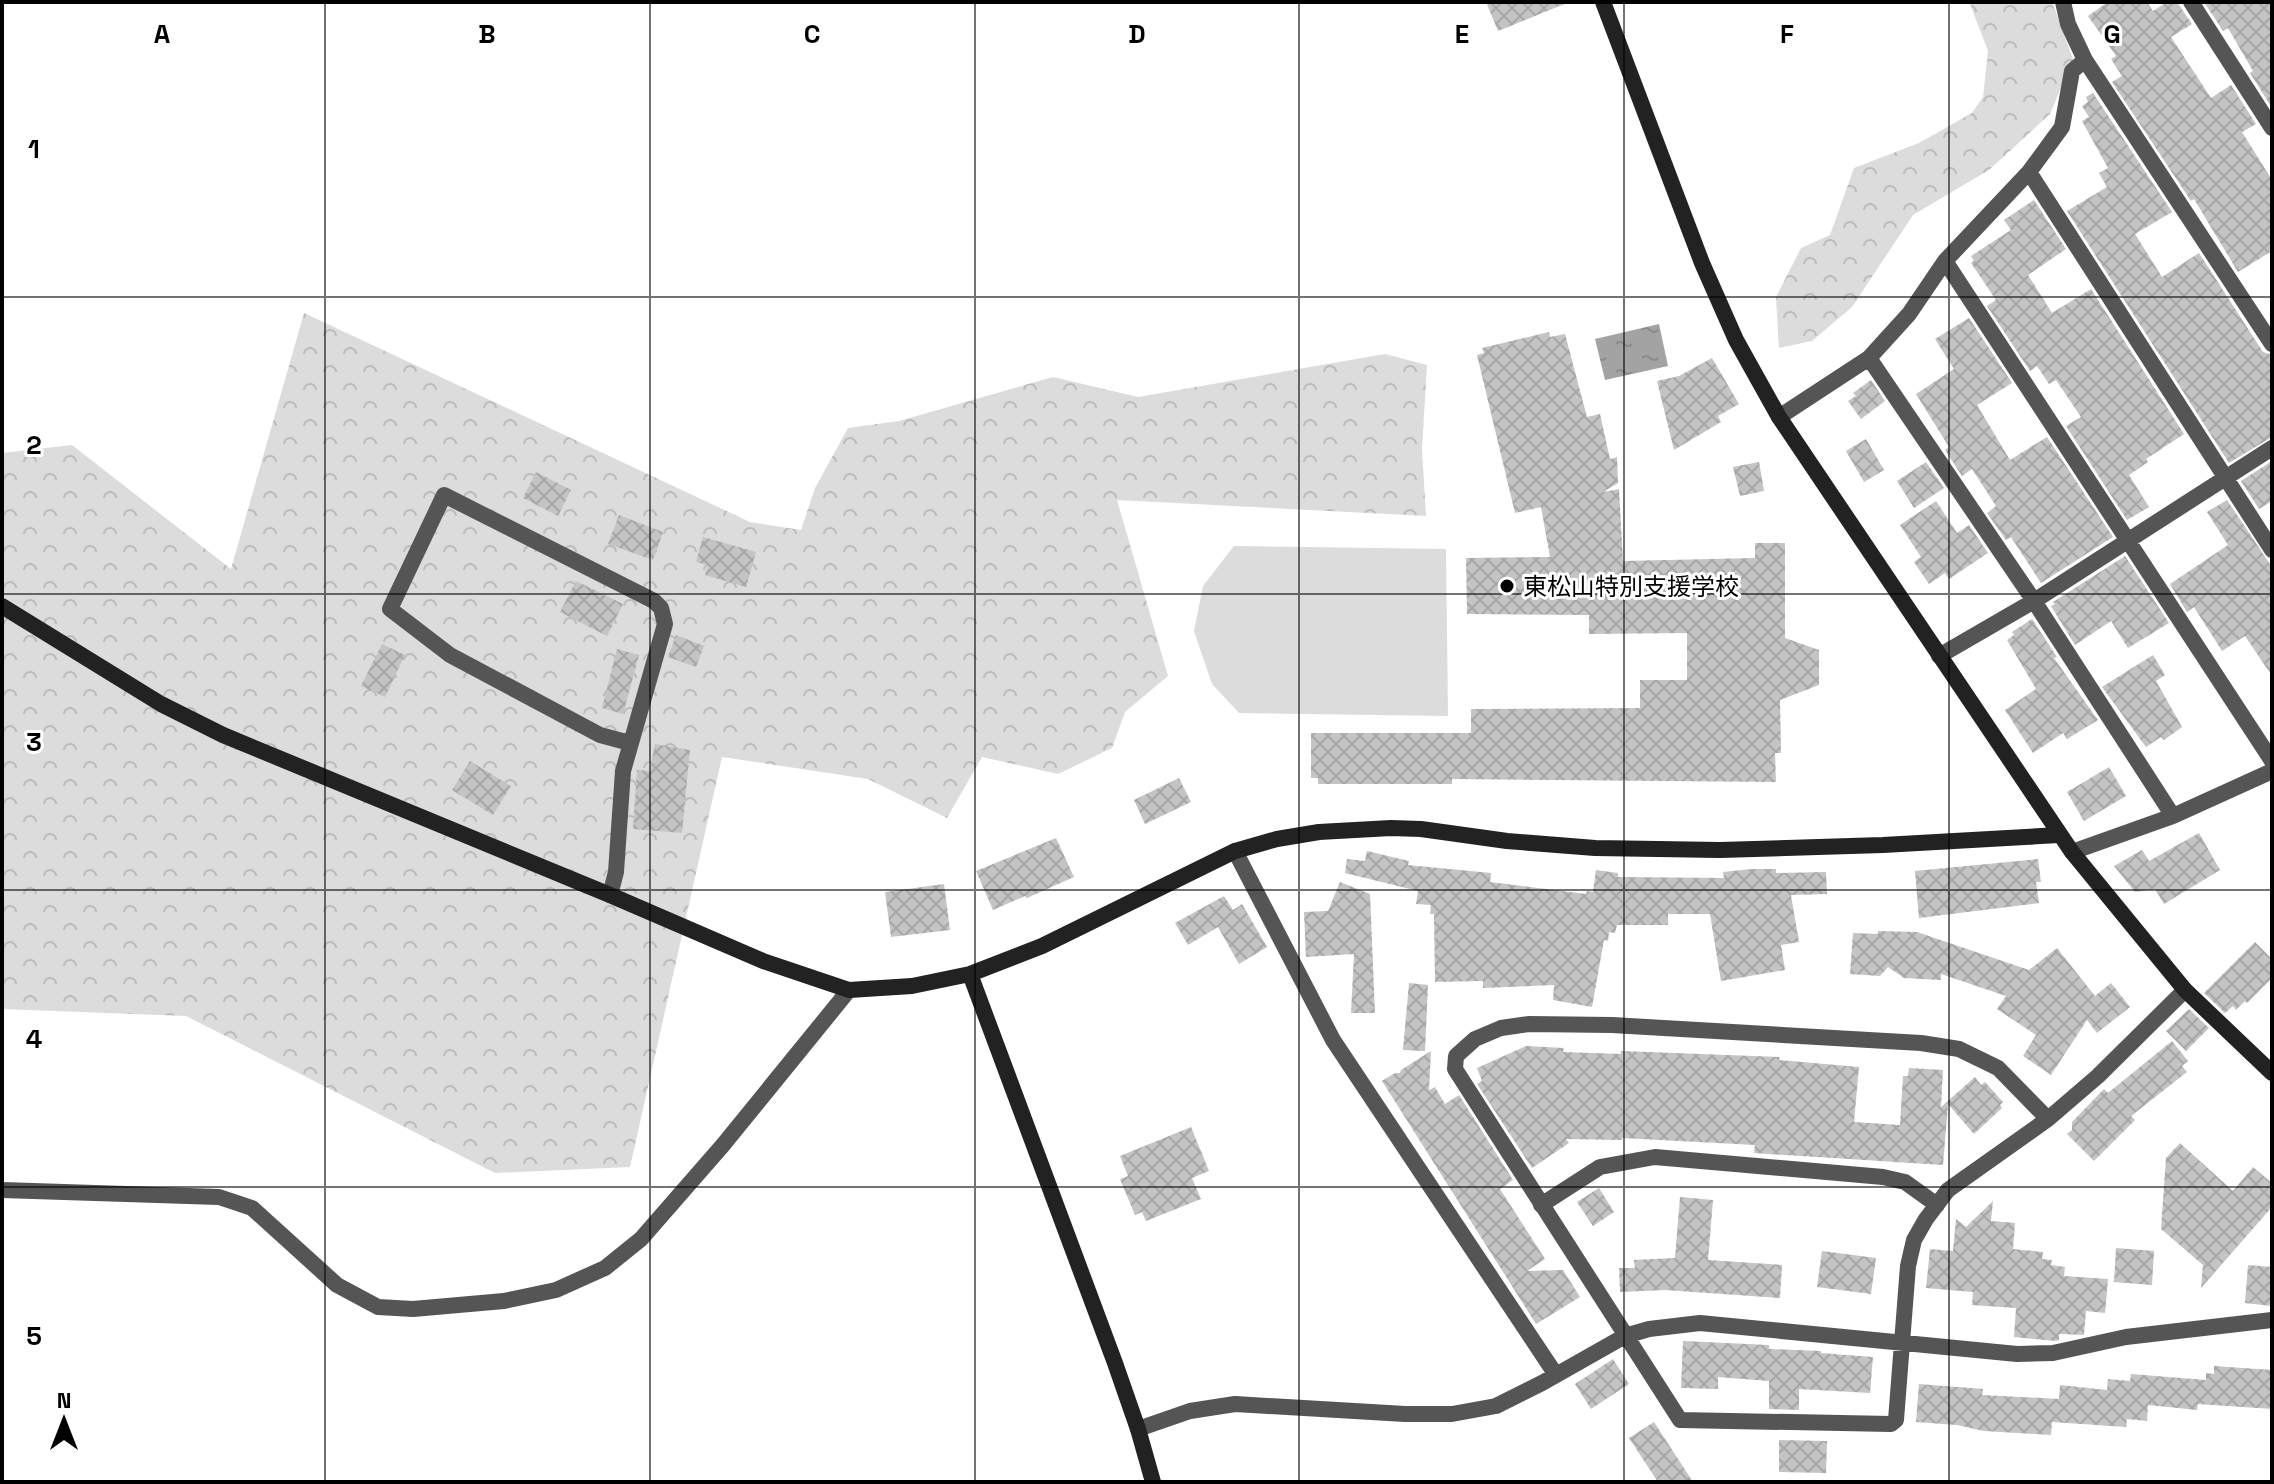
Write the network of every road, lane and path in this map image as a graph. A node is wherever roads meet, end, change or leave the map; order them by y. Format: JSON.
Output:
{"nodes":[{"id":1,"x":1603,"y":2,"type":"edge"},
{"id":2,"x":2063,"y":2,"type":"edge"},
{"id":3,"x":2191,"y":2,"type":"edge"},
{"id":4,"x":2085,"y":60,"type":"junction"},
{"id":5,"x":2272,"y":128,"type":"edge"},
{"id":6,"x":2029,"y":172,"type":"junction"},
{"id":7,"x":1945,"y":261,"type":"junction"},
{"id":8,"x":2272,"y":344,"type":"edge"},
{"id":9,"x":1869,"y":358,"type":"junction"},
{"id":10,"x":1779,"y":417,"type":"junction"},
{"id":11,"x":2272,"y":448,"type":"edge"},
{"id":12,"x":2226,"y":477,"type":"junction"},
{"id":13,"x":2129,"y":539,"type":"junction"},
{"id":14,"x":2272,"y":550,"type":"edge"},
{"id":15,"x":2034,"y":601,"type":"junction"},
{"id":16,"x":2,"y":606,"type":"edge"},
{"id":17,"x":1939,"y":656,"type":"junction"},
{"id":18,"x":630,"y":743,"type":"junction"},
{"id":19,"x":2272,"y":761,"type":"edge"},
{"id":20,"x":2272,"y":771,"type":"edge"},
{"id":21,"x":2173,"y":816,"type":"junction"},
{"id":22,"x":2059,"y":835,"type":"junction"},
{"id":23,"x":1235,"y":851,"type":"junction"},
{"id":24,"x":2072,"y":852,"type":"junction"},
{"id":25,"x":610,"y":895,"type":"junction"},
{"id":26,"x":970,"y":974,"type":"junction"},
{"id":27,"x":849,"y":990,"type":"junction"},
{"id":28,"x":2185,"y":990,"type":"junction"},
{"id":29,"x":2272,"y":1073,"type":"edge"},
{"id":30,"x":2048,"y":1119,"type":"junction"},
{"id":31,"x":2,"y":1190,"type":"edge"},
{"id":32,"x":1541,"y":1205,"type":"junction"},
{"id":33,"x":1937,"y":1205,"type":"junction"},
{"id":34,"x":2272,"y":1320,"type":"edge"},
{"id":35,"x":1625,"y":1336,"type":"junction"},
{"id":36,"x":1902,"y":1343,"type":"junction"},
{"id":37,"x":1556,"y":1375,"type":"junction"},
{"id":38,"x":1138,"y":1429,"type":"junction"},
{"id":39,"x":1153,"y":1482,"type":"edge"}],
"edges":[{"from":1,"to":10,"type":"street"},
{"from":2,"to":4,"type":"street"},
{"from":3,"to":5,"type":"street"},
{"from":4,"to":6,"type":"street"},
{"from":4,"to":8,"type":"street"},
{"from":6,"to":7,"type":"street"},
{"from":6,"to":12,"type":"street"},
{"from":7,"to":9,"type":"street"},
{"from":7,"to":13,"type":"street"},
{"from":9,"to":10,"type":"street"},
{"from":9,"to":15,"type":"street"},
{"from":10,"to":17,"type":"street"},
{"from":11,"to":12,"type":"street"},
{"from":12,"to":13,"type":"street"},
{"from":12,"to":14,"type":"street"},
{"from":13,"to":15,"type":"street"},
{"from":13,"to":19,"type":"street"},
{"from":15,"to":17,"type":"street"},
{"from":15,"to":21,"type":"street"},
{"from":16,"to":25,"type":"street"},
{"from":17,"to":22,"type":"street"},
{"from":18,"to":18,"type":"street"},
{"from":18,"to":25,"type":"street"},
{"from":20,"to":21,"type":"street"},
{"from":21,"to":24,"type":"street"},
{"from":22,"to":23,"type":"street"},
{"from":22,"to":24,"type":"street"},
{"from":23,"to":26,"type":"street"},
{"from":23,"to":37,"type":"street"},
{"from":24,"to":28,"type":"street"},
{"from":25,"to":27,"type":"street"},
{"from":26,"to":27,"type":"street"},
{"from":26,"to":38,"type":"street"},
{"from":27,"to":31,"type":"street"},
{"from":28,"to":29,"type":"street"},
{"from":28,"to":30,"type":"street"},
{"from":30,"to":32,"type":"street"},
{"from":30,"to":33,"type":"street"},
{"from":32,"to":33,"type":"street"},
{"from":32,"to":35,"type":"street"},
{"from":33,"to":36,"type":"street"},
{"from":34,"to":36,"type":"street"},
{"from":35,"to":36,"type":"street"},
{"from":35,"to":36,"type":"street"},
{"from":35,"to":37,"type":"street"},
{"from":37,"to":38,"type":"street"},
{"from":38,"to":39,"type":"street"}]}
